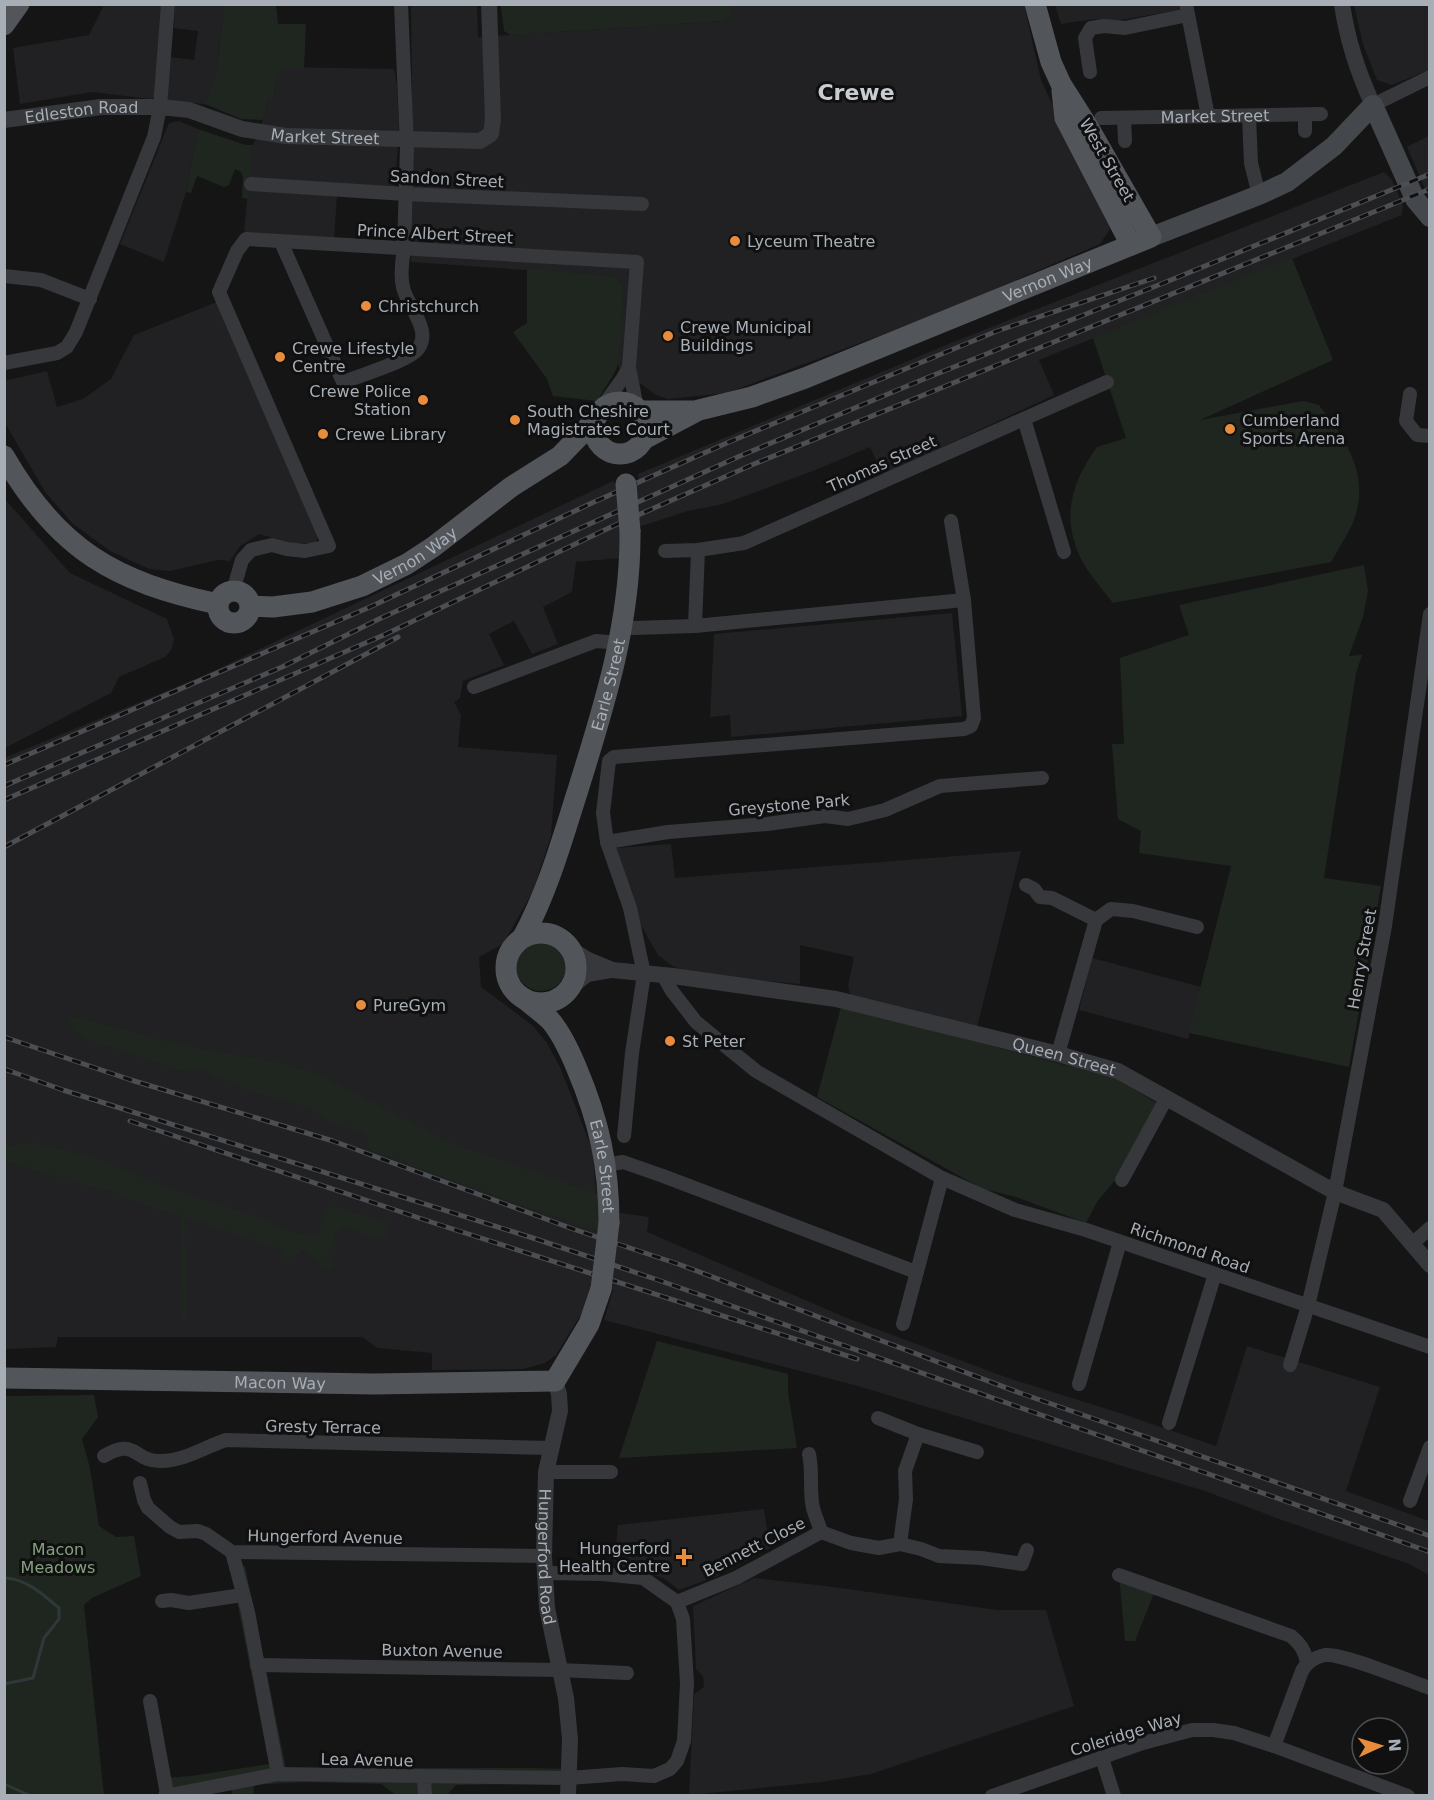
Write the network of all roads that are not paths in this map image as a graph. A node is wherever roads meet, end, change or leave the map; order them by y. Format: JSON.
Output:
{"nodes":[{"id":1,"x":19,"y":4,"type":"edge"},
{"id":2,"x":168,"y":4,"type":"edge"},
{"id":3,"x":401,"y":4,"type":"edge"},
{"id":4,"x":489,"y":4,"type":"edge"},
{"id":5,"x":1035,"y":4,"type":"edge"},
{"id":6,"x":1342,"y":4,"type":"edge"},
{"id":7,"x":1187,"y":10,"type":"edge"},
{"id":8,"x":4,"y":25,"type":"edge"},
{"id":9,"x":1085,"y":47,"type":"junction"},
{"id":10,"x":1070,"y":48,"type":"dead end"},
{"id":11,"x":1090,"y":72,"type":"dead end"},
{"id":12,"x":1430,"y":76,"type":"edge"},
{"id":13,"x":1061,"y":84,"type":"junction"},
{"id":14,"x":1373,"y":105,"type":"junction"},
{"id":15,"x":160,"y":107,"type":"junction"},
{"id":16,"x":1321,"y":114,"type":"dead end"},
{"id":17,"x":1305,"y":115,"type":"junction"},
{"id":18,"x":1208,"y":116,"type":"junction"},
{"id":19,"x":1249,"y":116,"type":"junction"},
{"id":20,"x":1101,"y":118,"type":"dead end"},
{"id":21,"x":1124,"y":118,"type":"junction"},
{"id":22,"x":4,"y":120,"type":"edge"},
{"id":23,"x":1305,"y":131,"type":"dead end"},
{"id":24,"x":406,"y":139,"type":"junction"},
{"id":25,"x":1125,"y":141,"type":"dead end"},
{"id":26,"x":251,"y":184,"type":"dead end"},
{"id":27,"x":405,"y":194,"type":"junction"},
{"id":28,"x":1259,"y":195,"type":"junction"},
{"id":29,"x":642,"y":204,"type":"dead end"},
{"id":30,"x":1430,"y":217,"type":"edge"},
{"id":31,"x":1151,"y":237,"type":"junction"},
{"id":32,"x":281,"y":242,"type":"junction"},
{"id":33,"x":1131,"y":245,"type":"junction"},
{"id":34,"x":404,"y":249,"type":"junction"},
{"id":35,"x":4,"y":276,"type":"edge"},
{"id":36,"x":90,"y":298,"type":"junction"},
{"id":37,"x":4,"y":363,"type":"edge"},
{"id":38,"x":629,"y":367,"type":"junction"},
{"id":39,"x":1107,"y":382,"type":"dead end"},
{"id":40,"x":1410,"y":394,"type":"dead end"},
{"id":41,"x":638,"y":410,"type":"junction"},
{"id":42,"x":699,"y":411,"type":"junction"},
{"id":43,"x":597,"y":416,"type":"junction"},
{"id":44,"x":1024,"y":419,"type":"junction"},
{"id":45,"x":1430,"y":436,"type":"edge"},
{"id":46,"x":641,"y":443,"type":"junction"},
{"id":47,"x":610,"y":453,"type":"junction"},
{"id":48,"x":4,"y":456,"type":"edge"},
{"id":49,"x":560,"y":456,"type":"junction"},
{"id":50,"x":626,"y":480,"type":"junction"},
{"id":51,"x":951,"y":521,"type":"dead end"},
{"id":52,"x":699,"y":550,"type":"junction"},
{"id":53,"x":665,"y":551,"type":"dead end"},
{"id":54,"x":1064,"y":552,"type":"dead end"},
{"id":55,"x":226,"y":598,"type":"junction"},
{"id":56,"x":964,"y":600,"type":"junction"},
{"id":57,"x":250,"y":606,"type":"junction"},
{"id":58,"x":1429,"y":616,"type":"edge"},
{"id":59,"x":695,"y":626,"type":"junction"},
{"id":60,"x":621,"y":634,"type":"junction"},
{"id":61,"x":474,"y":687,"type":"dead end"},
{"id":62,"x":1041,"y":778,"type":"dead end"},
{"id":63,"x":607,"y":842,"type":"junction"},
{"id":64,"x":1026,"y":885,"type":"dead end"},
{"id":65,"x":548,"y":886,"type":"junction"},
{"id":66,"x":1096,"y":920,"type":"junction"},
{"id":67,"x":1197,"y":927,"type":"dead end"},
{"id":68,"x":523,"y":938,"type":"junction"},
{"id":69,"x":567,"y":945,"type":"junction"},
{"id":70,"x":612,"y":970,"type":"junction"},
{"id":71,"x":644,"y":974,"type":"junction"},
{"id":72,"x":663,"y":975,"type":"junction"},
{"id":73,"x":568,"y":990,"type":"junction"},
{"id":74,"x":525,"y":999,"type":"junction"},
{"id":75,"x":566,"y":1044,"type":"junction"},
{"id":76,"x":1058,"y":1054,"type":"junction"},
{"id":77,"x":1166,"y":1099,"type":"junction"},
{"id":78,"x":624,"y":1136,"type":"dead end"},
{"id":79,"x":606,"y":1165,"type":"junction"},
{"id":80,"x":942,"y":1178,"type":"junction"},
{"id":81,"x":1122,"y":1180,"type":"dead end"},
{"id":82,"x":1335,"y":1192,"type":"junction"},
{"id":83,"x":1430,"y":1227,"type":"edge"},
{"id":84,"x":1120,"y":1242,"type":"junction"},
{"id":85,"x":1412,"y":1244,"type":"junction"},
{"id":86,"x":1430,"y":1265,"type":"edge"},
{"id":87,"x":916,"y":1272,"type":"junction"},
{"id":88,"x":1215,"y":1274,"type":"junction"},
{"id":89,"x":1308,"y":1306,"type":"junction"},
{"id":90,"x":903,"y":1324,"type":"dead end"},
{"id":91,"x":1430,"y":1347,"type":"edge"},
{"id":92,"x":1290,"y":1365,"type":"dead end"},
{"id":93,"x":4,"y":1378,"type":"edge"},
{"id":94,"x":555,"y":1381,"type":"junction"},
{"id":95,"x":1079,"y":1384,"type":"dead end"},
{"id":96,"x":878,"y":1418,"type":"dead end"},
{"id":97,"x":1169,"y":1423,"type":"dead end"},
{"id":98,"x":918,"y":1434,"type":"junction"},
{"id":99,"x":1430,"y":1447,"type":"edge"},
{"id":100,"x":550,"y":1448,"type":"junction"},
{"id":101,"x":977,"y":1452,"type":"dead end"},
{"id":102,"x":809,"y":1454,"type":"dead end"},
{"id":103,"x":104,"y":1456,"type":"dead end"},
{"id":104,"x":546,"y":1472,"type":"junction"},
{"id":105,"x":611,"y":1472,"type":"dead end"},
{"id":106,"x":140,"y":1483,"type":"dead end"},
{"id":107,"x":1410,"y":1501,"type":"dead end"},
{"id":108,"x":821,"y":1532,"type":"junction"},
{"id":109,"x":900,"y":1544,"type":"junction"},
{"id":110,"x":1027,"y":1550,"type":"dead end"},
{"id":111,"x":232,"y":1552,"type":"junction"},
{"id":112,"x":544,"y":1564,"type":"junction"},
{"id":113,"x":1022,"y":1564,"type":"junction"},
{"id":114,"x":1037,"y":1565,"type":"dead end"},
{"id":115,"x":1119,"y":1575,"type":"dead end"},
{"id":116,"x":242,"y":1595,"type":"junction"},
{"id":117,"x":168,"y":1596,"type":"dead end"},
{"id":118,"x":677,"y":1602,"type":"junction"},
{"id":119,"x":1307,"y":1663,"type":"junction"},
{"id":120,"x":257,"y":1665,"type":"junction"},
{"id":121,"x":560,"y":1670,"type":"junction"},
{"id":122,"x":627,"y":1673,"type":"dead end"},
{"id":123,"x":1430,"y":1688,"type":"edge"},
{"id":124,"x":150,"y":1701,"type":"dead end"},
{"id":125,"x":1274,"y":1746,"type":"junction"},
{"id":126,"x":1102,"y":1758,"type":"junction"},
{"id":127,"x":278,"y":1774,"type":"junction"},
{"id":128,"x":424,"y":1778,"type":"junction"},
{"id":129,"x":570,"y":1778,"type":"junction"},
{"id":130,"x":231,"y":1789,"type":"edge"},
{"id":131,"x":166,"y":1795,"type":"edge"},
{"id":132,"x":997,"y":1795,"type":"edge"},
{"id":133,"x":424,"y":1796,"type":"edge"},
{"id":134,"x":568,"y":1796,"type":"edge"},
{"id":135,"x":1114,"y":1796,"type":"edge"},
{"id":136,"x":1408,"y":1796,"type":"edge"}],
"edges":[{"from":1,"to":8,"type":"main road"},
{"from":2,"to":15,"type":"street"},
{"from":3,"to":24,"type":"street"},
{"from":4,"to":24,"type":"street","name":"Market Street"},
{"from":5,"to":13,"type":"main road","name":"West Street"},
{"from":6,"to":14,"type":"street"},
{"from":7,"to":9,"type":"street"},
{"from":7,"to":18,"type":"street"},
{"from":9,"to":10,"type":"street"},
{"from":9,"to":11,"type":"street"},
{"from":12,"to":14,"type":"street"},
{"from":13,"to":31,"type":"main road","name":"West Street"},
{"from":13,"to":33,"type":"main road","name":"West Street"},
{"from":14,"to":28,"type":"main road","name":"Vernon Way"},
{"from":14,"to":30,"type":"main road"},
{"from":15,"to":22,"type":"street","name":"Edleston Road"},
{"from":15,"to":24,"type":"street","name":"Market Street"},
{"from":15,"to":36,"type":"street"},
{"from":16,"to":17,"type":"street","name":"Market Street"},
{"from":17,"to":19,"type":"street","name":"Market Street"},
{"from":17,"to":23,"type":"street"},
{"from":18,"to":19,"type":"street","name":"Market Street"},
{"from":18,"to":21,"type":"street","name":"Market Street"},
{"from":19,"to":28,"type":"street"},
{"from":20,"to":21,"type":"street","name":"Market Street"},
{"from":21,"to":25,"type":"street"},
{"from":24,"to":27,"type":"street"},
{"from":26,"to":27,"type":"street","name":"Sandon Street"},
{"from":27,"to":29,"type":"street","name":"Sandon Street"},
{"from":27,"to":34,"type":"street"},
{"from":28,"to":31,"type":"main road","name":"Vernon Way"},
{"from":31,"to":33,"type":"main road","name":"Vernon Way"},
{"from":32,"to":34,"type":"street","name":"Prince Albert Street"},
{"from":32,"to":34,"type":"street"},
{"from":32,"to":55,"type":"street","name":"Prince Albert Street"},
{"from":33,"to":42,"type":"main road","name":"Vernon Way"},
{"from":34,"to":38,"type":"street","name":"Prince Albert Street"},
{"from":35,"to":36,"type":"street"},
{"from":36,"to":37,"type":"street"},
{"from":38,"to":41,"type":"street"},
{"from":38,"to":43,"type":"street"},
{"from":39,"to":44,"type":"street","name":"Thomas Street"},
{"from":40,"to":45,"type":"street"},
{"from":41,"to":42,"type":"main road","name":"Vernon Way"},
{"from":41,"to":43,"type":"main road"},
{"from":41,"to":46,"type":"main road"},
{"from":42,"to":46,"type":"main road","name":"Vernon Way"},
{"from":43,"to":47,"type":"main road"},
{"from":43,"to":49,"type":"main road","name":"Vernon Way"},
{"from":44,"to":52,"type":"street","name":"Thomas Street"},
{"from":44,"to":54,"type":"street"},
{"from":46,"to":47,"type":"main road"},
{"from":46,"to":50,"type":"main road","name":"Earle Street"},
{"from":47,"to":49,"type":"main road","name":"Vernon Way"},
{"from":47,"to":50,"type":"main road","name":"Earle Street"},
{"from":48,"to":55,"type":"main road"},
{"from":49,"to":57,"type":"main road","name":"Vernon Way"},
{"from":50,"to":60,"type":"main road","name":"Earle Street","bridge":true},
{"from":51,"to":56,"type":"street"},
{"from":52,"to":53,"type":"street","name":"Thomas Street"},
{"from":52,"to":59,"type":"street"},
{"from":55,"to":57,"type":"main road"},
{"from":55,"to":57,"type":"main road"},
{"from":56,"to":59,"type":"street"},
{"from":56,"to":63,"type":"street","name":"Earle Street"},
{"from":58,"to":82,"type":"street","name":"Henry Street"},
{"from":59,"to":60,"type":"street"},
{"from":60,"to":61,"type":"street"},
{"from":60,"to":65,"type":"main road","name":"Earle Street"},
{"from":62,"to":63,"type":"street","name":"Greystone Park"},
{"from":63,"to":71,"type":"street","name":"Earle Street"},
{"from":64,"to":66,"type":"street"},
{"from":65,"to":68,"type":"main road","name":"Earle Street"},
{"from":65,"to":69,"type":"main road","name":"Earle Street"},
{"from":66,"to":67,"type":"street"},
{"from":66,"to":76,"type":"street"},
{"from":68,"to":69,"type":"main road"},
{"from":68,"to":74,"type":"main road"},
{"from":69,"to":70,"type":"street"},
{"from":69,"to":73,"type":"main road"},
{"from":70,"to":71,"type":"street","name":"Queen Street"},
{"from":70,"to":73,"type":"street"},
{"from":71,"to":72,"type":"street","name":"Queen Street"},
{"from":71,"to":78,"type":"street","name":"Earle Street"},
{"from":72,"to":76,"type":"street","name":"Queen Street"},
{"from":72,"to":80,"type":"street","name":"Richmond Road"},
{"from":73,"to":74,"type":"main road"},
{"from":73,"to":75,"type":"main road","name":"Earle Street"},
{"from":74,"to":75,"type":"main road","name":"Earle Street"},
{"from":75,"to":79,"type":"main road","name":"Earle Street"},
{"from":76,"to":77,"type":"street","name":"Queen Street"},
{"from":77,"to":81,"type":"street"},
{"from":77,"to":82,"type":"street","name":"Queen Street"},
{"from":79,"to":87,"type":"street"},
{"from":79,"to":94,"type":"main road","name":"Earle Street","bridge":true},
{"from":80,"to":84,"type":"street","name":"Richmond Road"},
{"from":80,"to":87,"type":"street"},
{"from":82,"to":85,"type":"street","name":"Queen Street"},
{"from":82,"to":89,"type":"street","name":"Henry Street"},
{"from":83,"to":85,"type":"street"},
{"from":84,"to":88,"type":"street","name":"Richmond Road"},
{"from":84,"to":95,"type":"street"},
{"from":85,"to":86,"type":"street","name":"Queen Street"},
{"from":87,"to":90,"type":"street"},
{"from":88,"to":89,"type":"street","name":"Richmond Road"},
{"from":88,"to":97,"type":"street"},
{"from":89,"to":91,"type":"street","name":"Richmond Road"},
{"from":89,"to":92,"type":"street","name":"Henry Street"},
{"from":93,"to":94,"type":"main road","name":"Macon Way"},
{"from":94,"to":100,"type":"street","name":"Hungerford Road"},
{"from":96,"to":98,"type":"street"},
{"from":98,"to":101,"type":"street"},
{"from":98,"to":109,"type":"street"},
{"from":99,"to":107,"type":"street"},
{"from":100,"to":103,"type":"street","name":"Gresty Terrace"},
{"from":100,"to":104,"type":"street","name":"Hungerford Road"},
{"from":102,"to":108,"type":"street"},
{"from":104,"to":105,"type":"street"},
{"from":104,"to":112,"type":"street","name":"Hungerford Road"},
{"from":106,"to":111,"type":"street","name":"Hungerford Avenue"},
{"from":108,"to":109,"type":"street","name":"Bennett Close"},
{"from":108,"to":118,"type":"street","name":"Bennett Close"},
{"from":109,"to":113,"type":"street","name":"Bennett Close"},
{"from":110,"to":113,"type":"street"},
{"from":111,"to":112,"type":"street","name":"Hungerford Avenue"},
{"from":111,"to":116,"type":"street"},
{"from":112,"to":118,"type":"street","name":"Hungerford Avenue"},
{"from":112,"to":121,"type":"street","name":"Hungerford Road"},
{"from":113,"to":114,"type":"street","name":"Bennett Close"},
{"from":115,"to":119,"type":"street"},
{"from":116,"to":117,"type":"street"},
{"from":116,"to":120,"type":"street"},
{"from":118,"to":129,"type":"street","name":"Lea Avenue"},
{"from":119,"to":123,"type":"street"},
{"from":119,"to":125,"type":"street"},
{"from":120,"to":121,"type":"street","name":"Buxton Avenue"},
{"from":120,"to":127,"type":"street"},
{"from":121,"to":122,"type":"street","name":"Buxton Avenue"},
{"from":121,"to":129,"type":"street","name":"Hungerford Road"},
{"from":124,"to":131,"type":"street"},
{"from":125,"to":126,"type":"street","name":"Coleridge Way"},
{"from":125,"to":136,"type":"street","name":"Coleridge Way"},
{"from":126,"to":132,"type":"street","name":"Coleridge Way"},
{"from":126,"to":135,"type":"street"},
{"from":127,"to":128,"type":"street","name":"Lea Avenue"},
{"from":127,"to":130,"type":"street","name":"Lea Avenue"},
{"from":128,"to":129,"type":"street","name":"Lea Avenue"},
{"from":128,"to":133,"type":"street"},
{"from":129,"to":134,"type":"street","name":"Hungerford Road"},
{"from":130,"to":131,"type":"street","name":"Lea Avenue"}]}
